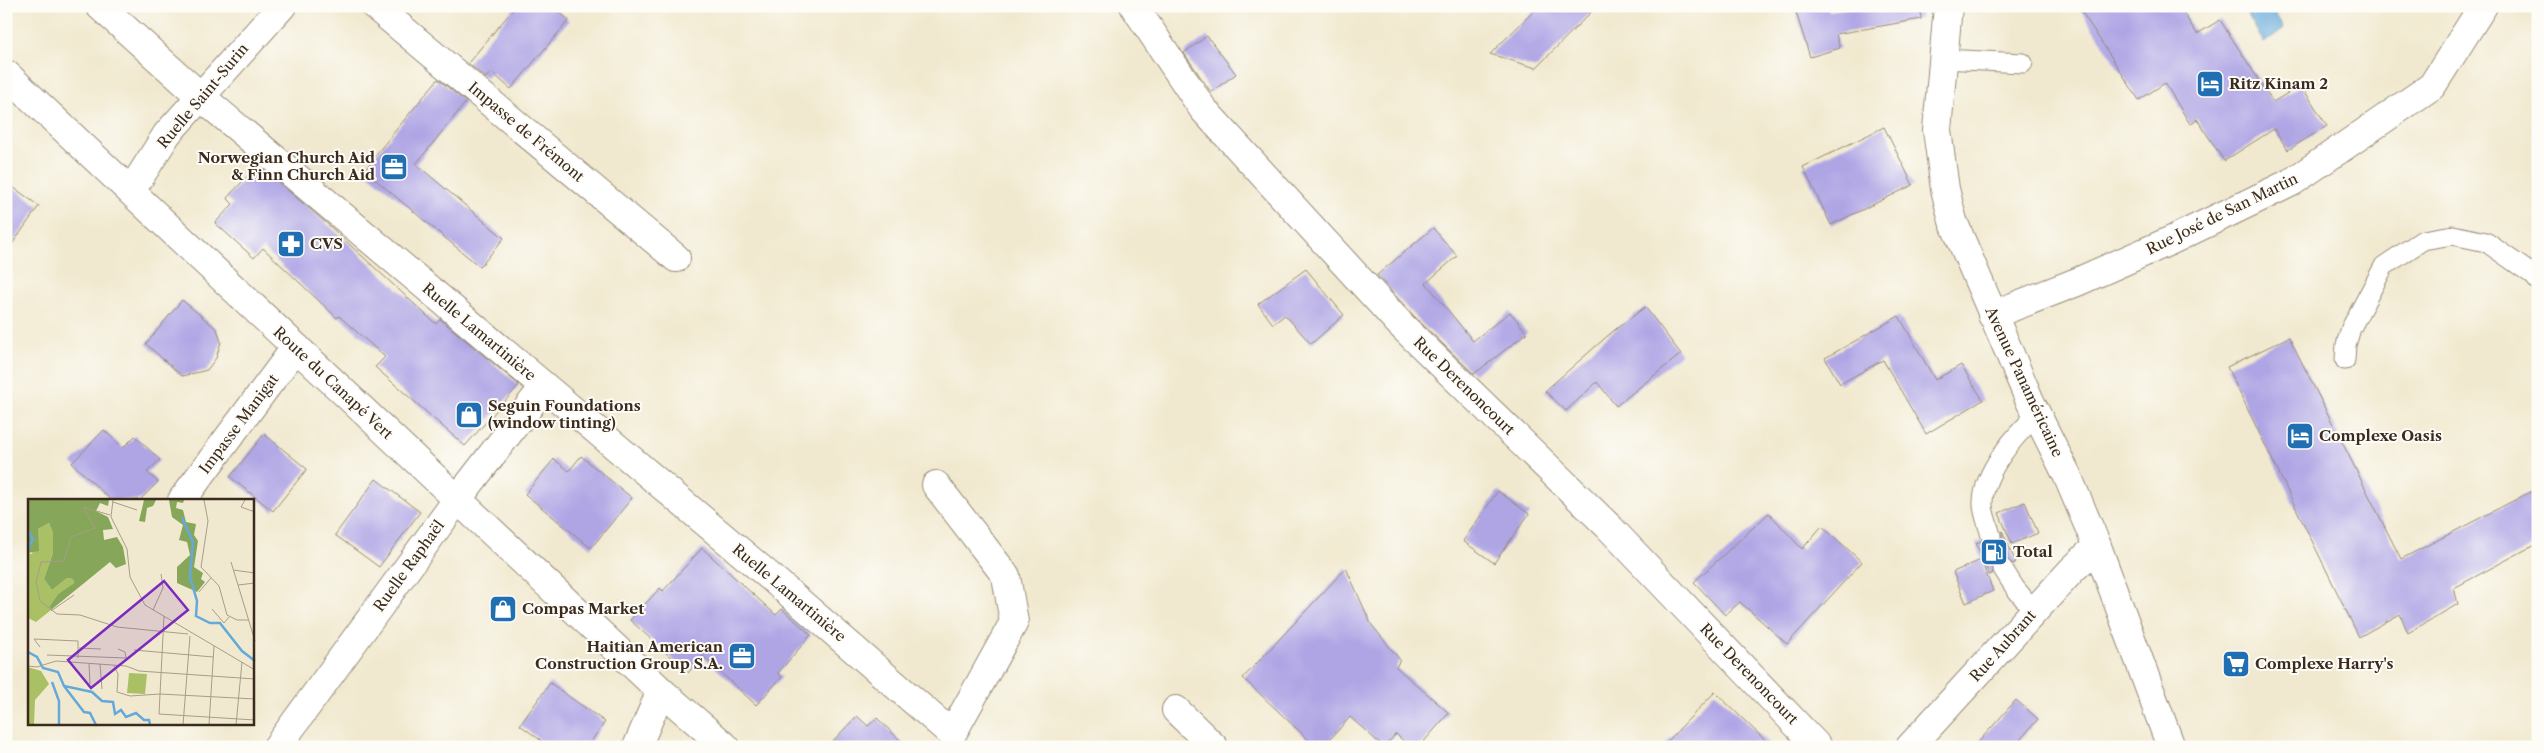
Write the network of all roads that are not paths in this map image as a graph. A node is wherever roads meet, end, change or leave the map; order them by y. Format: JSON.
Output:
{"nodes":[{"id":1,"x":100,"y":6,"type":"edge"},
{"id":2,"x":282,"y":6,"type":"edge"},
{"id":3,"x":375,"y":6,"type":"edge"},
{"id":4,"x":1134,"y":6,"type":"edge"},
{"id":5,"x":1948,"y":6,"type":"edge"},
{"id":6,"x":2483,"y":6,"type":"edge"},
{"id":7,"x":1942,"y":59,"type":"junction"},
{"id":8,"x":2023,"y":63,"type":"dead end"},
{"id":9,"x":6,"y":74,"type":"edge"},
{"id":10,"x":200,"y":96,"type":"junction"},
{"id":11,"x":131,"y":192,"type":"junction"},
{"id":12,"x":676,"y":258,"type":"dead end"},
{"id":13,"x":2538,"y":281,"type":"edge"},
{"id":14,"x":1992,"y":315,"type":"junction"},
{"id":15,"x":296,"y":348,"type":"junction"},
{"id":16,"x":2345,"y":360,"type":"dead end"},
{"id":17,"x":544,"y":387,"type":"junction"},
{"id":18,"x":2037,"y":415,"type":"junction"},
{"id":19,"x":936,"y":485,"type":"dead end"},
{"id":20,"x":183,"y":499,"type":"edge"},
{"id":21,"x":457,"y":500,"type":"junction"},
{"id":22,"x":1991,"y":536,"type":"dead end"},
{"id":23,"x":2096,"y":546,"type":"junction"},
{"id":24,"x":2003,"y":569,"type":"dead end"},
{"id":25,"x":2034,"y":611,"type":"junction"},
{"id":26,"x":661,"y":691,"type":"junction"},
{"id":27,"x":1176,"y":710,"type":"dead end"},
{"id":28,"x":277,"y":747,"type":"edge"},
{"id":29,"x":636,"y":747,"type":"edge"},
{"id":30,"x":726,"y":747,"type":"edge"},
{"id":31,"x":1214,"y":747,"type":"edge"},
{"id":32,"x":1818,"y":747,"type":"edge"},
{"id":33,"x":1910,"y":747,"type":"edge"},
{"id":34,"x":2171,"y":747,"type":"edge"}],
"edges":[{"from":1,"to":10,"type":"street","name":"Ruelle Lamartinière"},
{"from":2,"to":10,"type":"street","name":"Ruelle Saint-Surin"},
{"from":3,"to":12,"type":"street","name":"Impasse de Frémont"},
{"from":4,"to":32,"type":"street","name":"Rue Derenoncourt"},
{"from":5,"to":7,"type":"street","name":"Avenue Panaméricaine"},
{"from":6,"to":14,"type":"street","name":"Rue José de San Martin"},
{"from":7,"to":8,"type":"lane"},
{"from":7,"to":14,"type":"street","name":"Avenue Panaméricaine"},
{"from":9,"to":11,"type":"street","name":"Route du Canapé Vert"},
{"from":10,"to":11,"type":"street","name":"Ruelle Saint-Surin"},
{"from":10,"to":17,"type":"street","name":"Ruelle Lamartinière"},
{"from":11,"to":15,"type":"street","name":"Route du Canapé Vert"},
{"from":13,"to":16,"type":"lane"},
{"from":14,"to":18,"type":"street","name":"Avenue Panaméricaine"},
{"from":15,"to":20,"type":"street","name":"Impasse Manigat"},
{"from":15,"to":21,"type":"street","name":"Route du Canapé Vert"},
{"from":17,"to":19,"type":"street","name":"Ruelle Lamartinière"},
{"from":17,"to":21,"type":"street","name":"Ruelle Raphaël"},
{"from":18,"to":22,"type":"lane"},
{"from":18,"to":23,"type":"street","name":"Avenue Panaméricaine"},
{"from":21,"to":26,"type":"street","name":"Route du Canapé Vert"},
{"from":21,"to":28,"type":"street","name":"Ruelle Raphaël"},
{"from":23,"to":25,"type":"street","name":"Rue Aubrant"},
{"from":23,"to":34,"type":"street","name":"Avenue Panaméricaine"},
{"from":24,"to":25,"type":"lane"},
{"from":25,"to":33,"type":"street","name":"Rue Aubrant"},
{"from":26,"to":29,"type":"street"},
{"from":26,"to":30,"type":"street","name":"Route du Canapé Vert"},
{"from":27,"to":31,"type":"street"}]}
